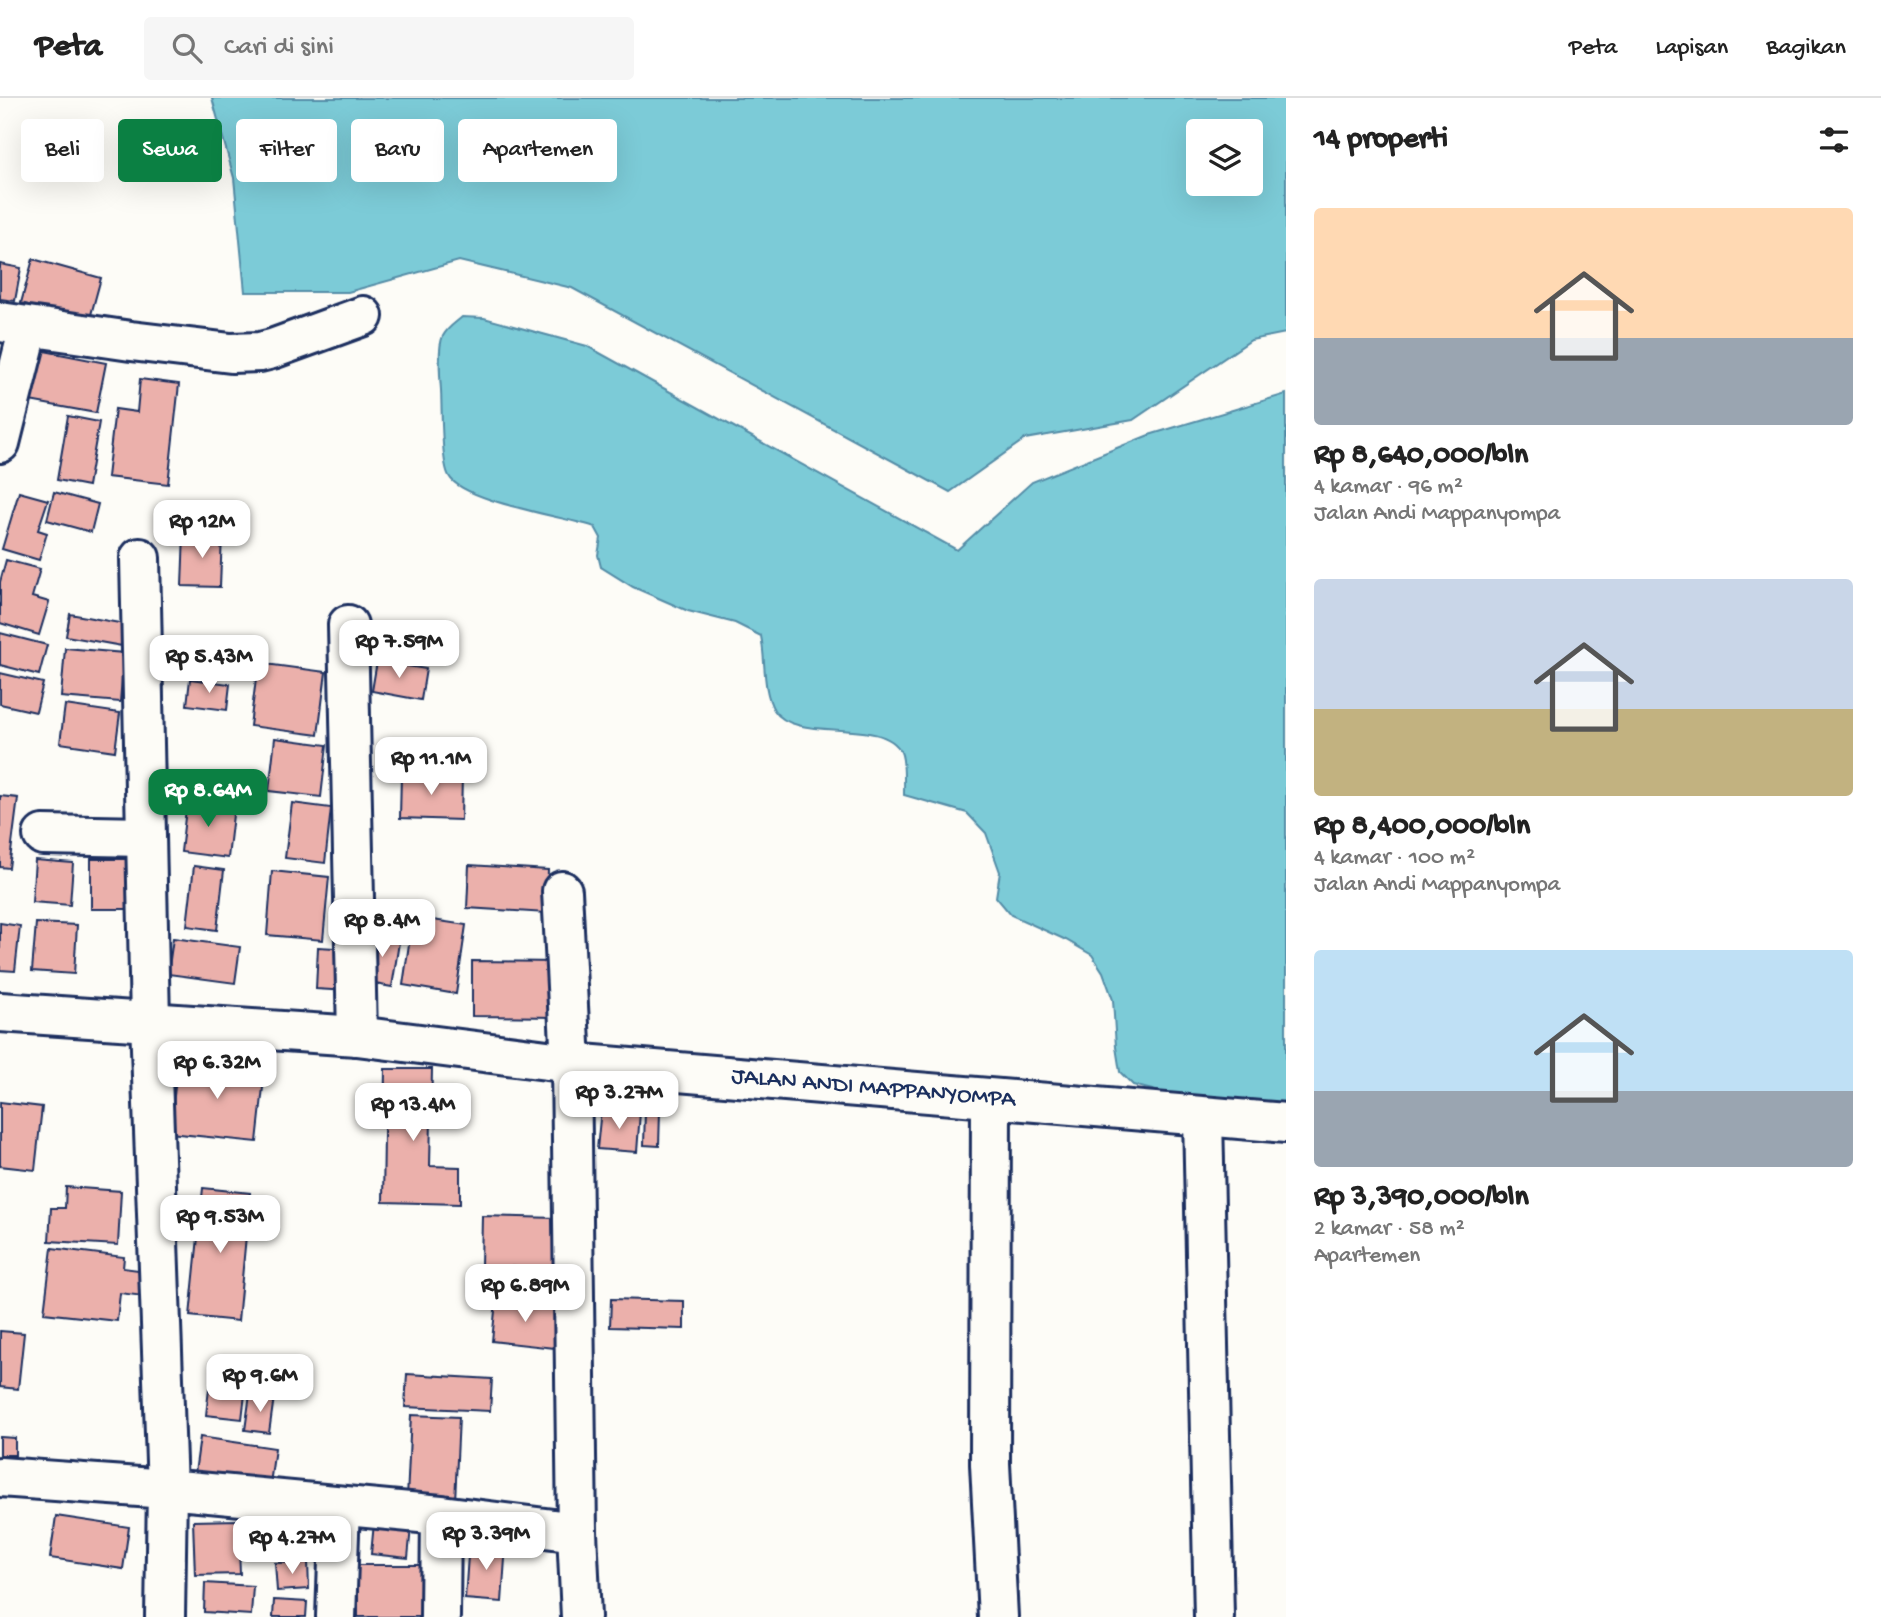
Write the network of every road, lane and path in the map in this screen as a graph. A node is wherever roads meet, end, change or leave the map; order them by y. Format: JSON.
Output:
{"nodes":[{"id":1,"x":363,"y":316,"type":"dead end"},
{"id":2,"x":14,"y":324,"type":"edge"},
{"id":3,"x":0,"y":443,"type":"edge"},
{"id":4,"x":140,"y":558,"type":"dead end"},
{"id":5,"x":348,"y":625,"type":"dead end"},
{"id":6,"x":43,"y":835,"type":"dead end"},
{"id":7,"x":145,"y":837,"type":"junction"},
{"id":8,"x":562,"y":891,"type":"dead end"},
{"id":9,"x":0,"y":1012,"type":"edge"},
{"id":10,"x":150,"y":1021,"type":"junction"},
{"id":11,"x":358,"y":1036,"type":"junction"},
{"id":12,"x":571,"y":1063,"type":"junction"},
{"id":13,"x":991,"y":1099,"type":"junction"},
{"id":14,"x":1203,"y":1117,"type":"junction"},
{"id":15,"x":1286,"y":1123,"type":"edge"},
{"id":16,"x":0,"y":1477,"type":"edge"},
{"id":17,"x":167,"y":1489,"type":"junction"},
{"id":18,"x":340,"y":1506,"type":"junction"},
{"id":19,"x":441,"y":1515,"type":"junction"},
{"id":20,"x":577,"y":1532,"type":"junction"},
{"id":21,"x":165,"y":1617,"type":"edge"},
{"id":22,"x":336,"y":1617,"type":"edge"},
{"id":23,"x":440,"y":1617,"type":"edge"},
{"id":24,"x":581,"y":1617,"type":"edge"},
{"id":25,"x":998,"y":1617,"type":"edge"},
{"id":26,"x":1214,"y":1617,"type":"edge"}],
"edges":[{"from":1,"to":2,"type":"street"},
{"from":2,"to":3,"type":"street"},
{"from":4,"to":7,"type":"street"},
{"from":5,"to":11,"type":"street"},
{"from":6,"to":7,"type":"street"},
{"from":7,"to":10,"type":"street"},
{"from":8,"to":12,"type":"street"},
{"from":9,"to":10,"type":"street","name":"JALAN ANDI MAPPANYOMPA"},
{"from":10,"to":11,"type":"street","name":"JALAN ANDI MAPPANYOMPA"},
{"from":10,"to":17,"type":"street"},
{"from":11,"to":12,"type":"street","name":"JALAN ANDI MAPPANYOMPA"},
{"from":12,"to":13,"type":"street","name":"JALAN ANDI MAPPANYOMPA"},
{"from":12,"to":20,"type":"street"},
{"from":13,"to":14,"type":"street","name":"JALAN ANDI MAPPANYOMPA"},
{"from":13,"to":25,"type":"street"},
{"from":14,"to":15,"type":"street","name":"JALAN ANDI MAPPANYOMPA"},
{"from":14,"to":26,"type":"street"},
{"from":16,"to":17,"type":"street"},
{"from":17,"to":18,"type":"street"},
{"from":17,"to":21,"type":"street"},
{"from":18,"to":19,"type":"street"},
{"from":18,"to":22,"type":"street"},
{"from":19,"to":20,"type":"street"},
{"from":19,"to":23,"type":"street"},
{"from":20,"to":24,"type":"street"}]}
